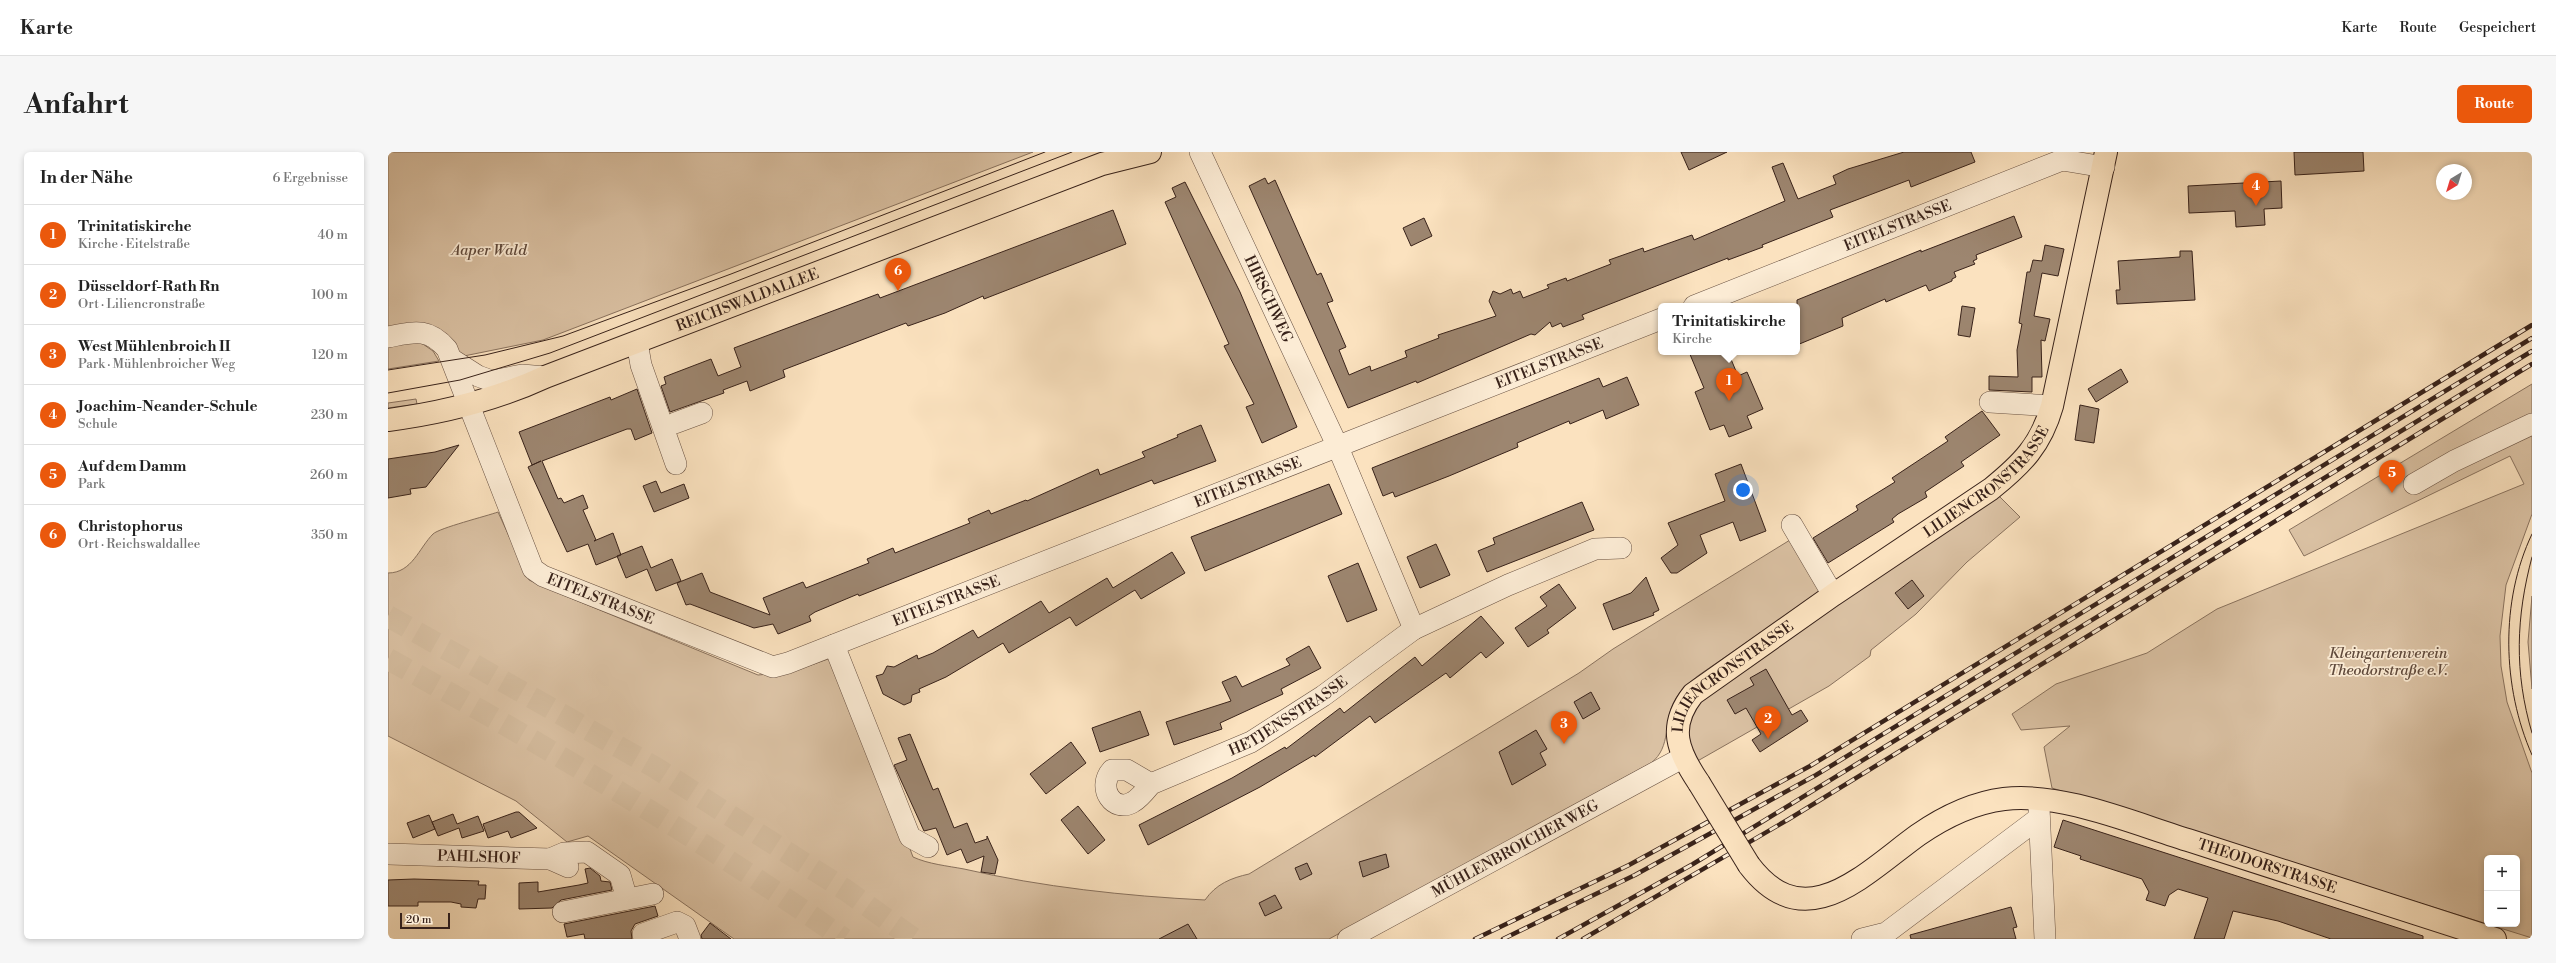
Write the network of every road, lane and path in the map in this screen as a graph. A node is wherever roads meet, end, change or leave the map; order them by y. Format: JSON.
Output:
{"nodes":[{"id":1,"x":1120,"y":152,"type":"edge"},
{"id":2,"x":1150,"y":152,"type":"edge"},
{"id":3,"x":1200,"y":152,"type":"edge"},
{"id":4,"x":2105,"y":159,"type":"edge"},
{"id":5,"x":1102,"y":164,"type":"junction"},
{"id":6,"x":1702,"y":303,"type":"edge"},
{"id":7,"x":1658,"y":320,"type":"edge"},
{"id":8,"x":388,"y":338,"type":"edge"},
{"id":9,"x":637,"y":342,"type":"junction"},
{"id":10,"x":453,"y":360,"type":"junction"},
{"id":11,"x":544,"y":377,"type":"junction"},
{"id":12,"x":1990,"y":402,"type":"dead end"},
{"id":13,"x":469,"y":405,"type":"junction"},
{"id":14,"x":2052,"y":406,"type":"junction"},
{"id":15,"x":702,"y":413,"type":"dead end"},
{"id":16,"x":388,"y":420,"type":"edge"},
{"id":17,"x":2532,"y":424,"type":"edge"},
{"id":18,"x":1337,"y":445,"type":"junction"},
{"id":19,"x":676,"y":464,"type":"dead end"},
{"id":20,"x":2414,"y":484,"type":"dead end"},
{"id":21,"x":1792,"y":525,"type":"dead end"},
{"id":22,"x":1620,"y":548,"type":"dead end"},
{"id":23,"x":1833,"y":595,"type":"junction"},
{"id":24,"x":1414,"y":629,"type":"junction"},
{"id":25,"x":834,"y":645,"type":"junction"},
{"id":26,"x":1682,"y":758,"type":"junction"},
{"id":27,"x":1151,"y":784,"type":"dead end"},
{"id":28,"x":2039,"y":808,"type":"junction"},
{"id":29,"x":928,"y":848,"type":"dead end"},
{"id":30,"x":388,"y":854,"type":"edge"},
{"id":31,"x":653,"y":894,"type":"dead end"},
{"id":32,"x":627,"y":899,"type":"junction"},
{"id":33,"x":563,"y":912,"type":"dead end"},
{"id":34,"x":691,"y":937,"type":"edge"},
{"id":35,"x":644,"y":939,"type":"edge"},
{"id":36,"x":1348,"y":939,"type":"edge"},
{"id":37,"x":1862,"y":939,"type":"edge"},
{"id":38,"x":2045,"y":939,"type":"edge"},
{"id":39,"x":2495,"y":939,"type":"edge"}],
"edges":[{"from":1,"to":5,"type":"main road","name":"REICHSWALDALLEE"},
{"from":2,"to":5,"type":"main road","name":"REICHSWALDALLEE"},
{"from":3,"to":18,"type":"street","name":"HIRSCHWEG"},
{"from":4,"to":6,"type":"street","name":"EITELSTRASSE"},
{"from":4,"to":14,"type":"main road","name":"LILIENCRONSTRASSE"},
{"from":5,"to":9,"type":"main road","name":"REICHSWALDALLEE"},
{"from":7,"to":18,"type":"street","name":"EITELSTRASSE"},
{"from":8,"to":10,"type":"street"},
{"from":9,"to":11,"type":"main road","name":"REICHSWALDALLEE"},
{"from":9,"to":15,"type":"street"},
{"from":9,"to":19,"type":"street"},
{"from":10,"to":11,"type":"street"},
{"from":10,"to":13,"type":"street","name":"EITELSTRASSE"},
{"from":11,"to":13,"type":"main road","name":"REICHSWALDALLEE"},
{"from":12,"to":14,"type":"street"},
{"from":13,"to":16,"type":"main road","name":"REICHSWALDALLEE"},
{"from":13,"to":25,"type":"street","name":"EITELSTRASSE"},
{"from":14,"to":23,"type":"main road","name":"LILIENCRONSTRASSE"},
{"from":17,"to":20,"type":"street"},
{"from":18,"to":24,"type":"street"},
{"from":18,"to":25,"type":"street","name":"EITELSTRASSE"},
{"from":21,"to":23,"type":"street"},
{"from":22,"to":24,"type":"street","name":"HETJENSSTRASSE"},
{"from":23,"to":26,"type":"main road","name":"LILIENCRONSTRASSE"},
{"from":24,"to":27,"type":"street","name":"HETJENSSTRASSE"},
{"from":25,"to":29,"type":"street"},
{"from":26,"to":28,"type":"main road","name":"LILIENCRONSTRASSE","bridge":true},
{"from":26,"to":36,"type":"street","name":"MÜHLENBROICHER WEG"},
{"from":28,"to":37,"type":"street"},
{"from":28,"to":38,"type":"street"},
{"from":28,"to":39,"type":"main road","name":"THEODORSTRASSE"},
{"from":30,"to":32,"type":"street","name":"PAHLSHOF"},
{"from":31,"to":32,"type":"street"},
{"from":32,"to":33,"type":"street"},
{"from":34,"to":35,"type":"street"}]}
